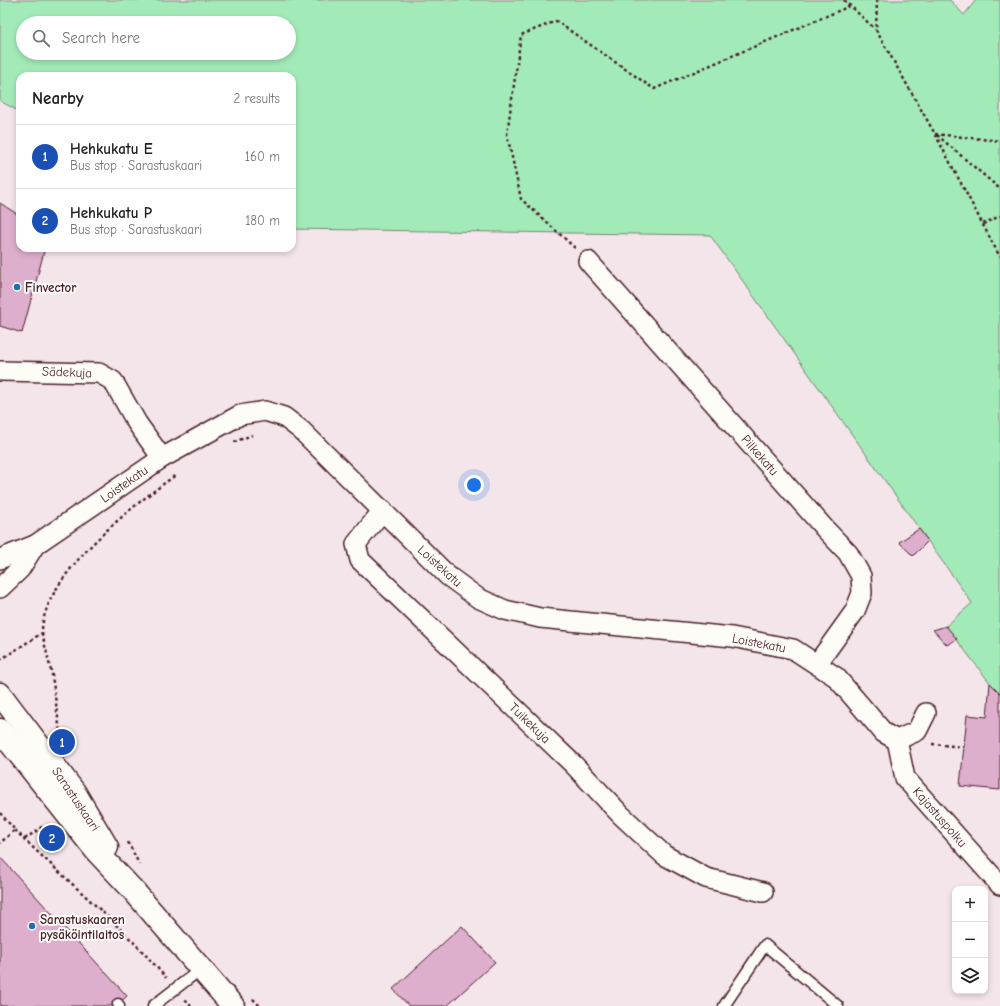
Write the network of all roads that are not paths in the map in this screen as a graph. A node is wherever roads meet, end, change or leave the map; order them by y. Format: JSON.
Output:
{"nodes":[{"id":1,"x":588,"y":261,"type":"road end"},
{"id":2,"x":0,"y":371,"type":"edge"},
{"id":3,"x":162,"y":458,"type":"junction"},
{"id":4,"x":383,"y":510,"type":"junction"},
{"id":5,"x":35,"y":545,"type":"junction"},
{"id":6,"x":0,"y":559,"type":"edge"},
{"id":7,"x":0,"y":588,"type":"edge"},
{"id":8,"x":817,"y":664,"type":"junction"},
{"id":9,"x":0,"y":694,"type":"edge"},
{"id":10,"x":926,"y":713,"type":"dead end"},
{"id":11,"x":0,"y":730,"type":"edge"},
{"id":12,"x":897,"y":740,"type":"junction"},
{"id":13,"x":1000,"y":885,"type":"edge"},
{"id":14,"x":132,"y":889,"type":"junction"},
{"id":15,"x":763,"y":892,"type":"dead end"},
{"id":16,"x":201,"y":969,"type":"junction"},
{"id":17,"x":153,"y":1006,"type":"edge"},
{"id":18,"x":233,"y":1006,"type":"edge"},
{"id":19,"x":724,"y":1006,"type":"edge"},
{"id":20,"x":838,"y":1006,"type":"edge"}],
"edges":[{"from":1,"to":8,"type":"street","name":"Pilkekatu"},
{"from":2,"to":3,"type":"street","name":"Sädekuja"},
{"from":3,"to":4,"type":"street","name":"Loistekatu"},
{"from":3,"to":5,"type":"street","name":"Loistekatu"},
{"from":4,"to":8,"type":"street","name":"Loistekatu"},
{"from":4,"to":15,"type":"street","name":"Tuikekuja"},
{"from":5,"to":6,"type":"street","name":"Loistekatu"},
{"from":5,"to":7,"type":"street","name":"Loistekatu"},
{"from":8,"to":12,"type":"street","name":"Loistekatu"},
{"from":9,"to":14,"type":"street","name":"Sarastuskaari"},
{"from":10,"to":12,"type":"street"},
{"from":11,"to":14,"type":"street","name":"Sarastuskaari"},
{"from":12,"to":13,"type":"street","name":"Kajastuspolku"},
{"from":14,"to":16,"type":"street","name":"Sarastuskaari"},
{"from":16,"to":17,"type":"lane"},
{"from":16,"to":18,"type":"street","name":"Sarastuskaari"},
{"from":19,"to":20,"type":"lane"}]}
